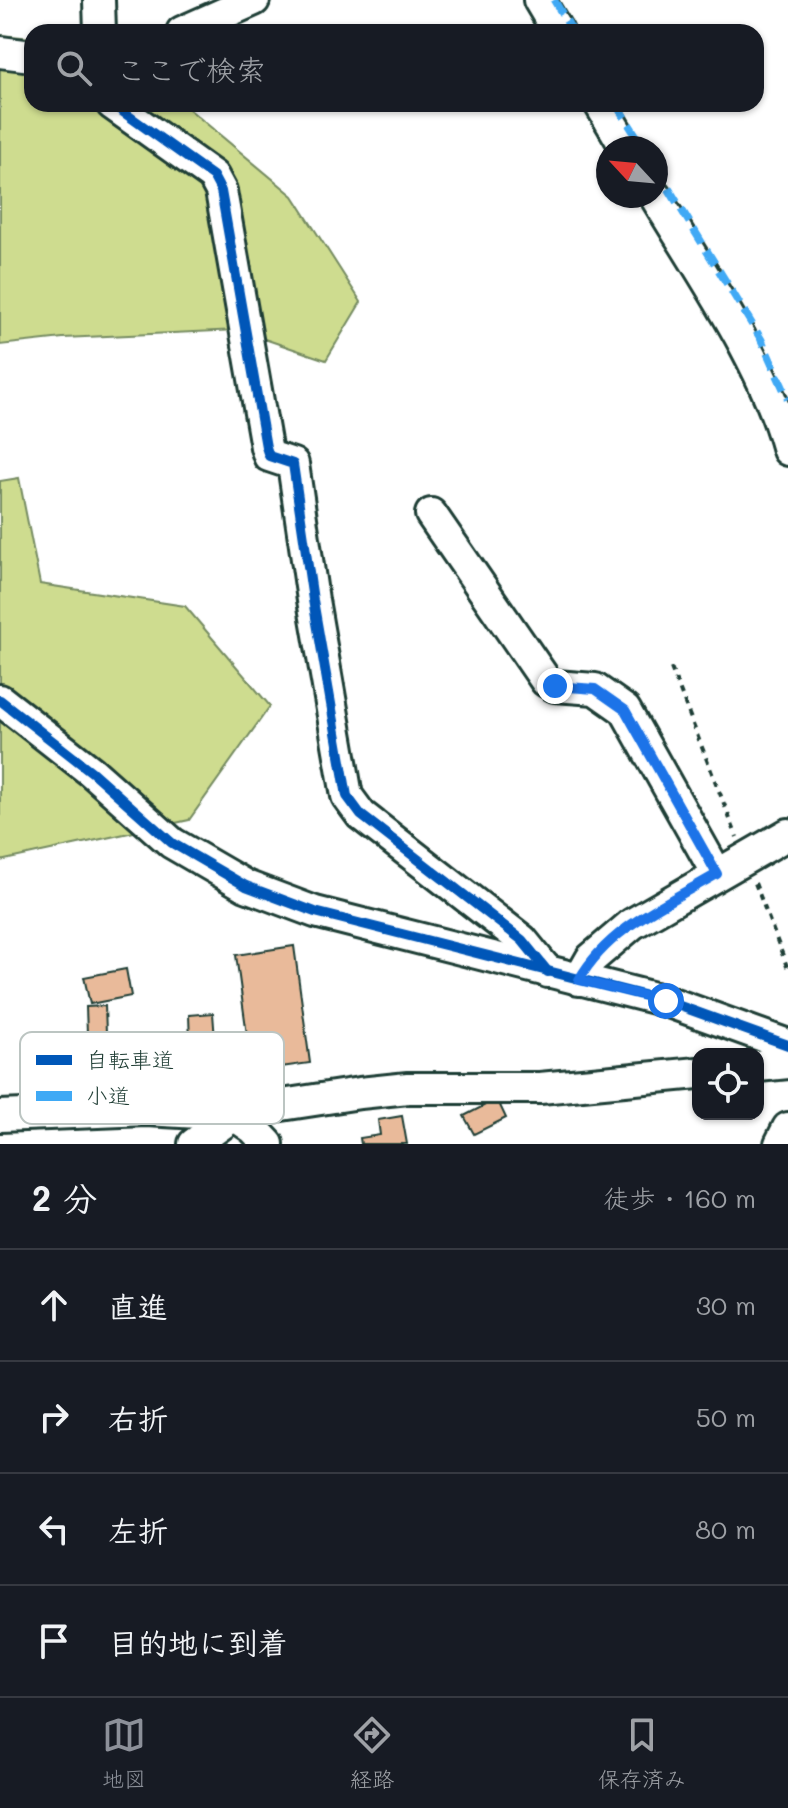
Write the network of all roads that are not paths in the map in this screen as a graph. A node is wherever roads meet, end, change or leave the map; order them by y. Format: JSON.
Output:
{"nodes":[{"id":1,"x":99,"y":0,"type":"edge"},
{"id":2,"x":254,"y":0,"type":"edge"},
{"id":3,"x":539,"y":0,"type":"edge"},
{"id":4,"x":100,"y":24,"type":"edge"},
{"id":5,"x":200,"y":24,"type":"edge"},
{"id":6,"x":553,"y":24,"type":"edge"},
{"id":7,"x":123,"y":112,"type":"edge"},
{"id":8,"x":605,"y":112,"type":"edge"},
{"id":9,"x":619,"y":136,"type":"edge"},
{"id":10,"x":662,"y":208,"type":"edge"},
{"id":11,"x":788,"y":450,"type":"edge"},
{"id":12,"x":431,"y":514,"type":"dead end"},
{"id":13,"x":0,"y":700,"type":"edge"},
{"id":14,"x":788,"y":834,"type":"edge"},
{"id":15,"x":717,"y":874,"type":"junction"},
{"id":16,"x":548,"y":972,"type":"junction"},
{"id":17,"x":579,"y":980,"type":"junction"},
{"id":18,"x":788,"y":1045,"type":"edge"},
{"id":19,"x":788,"y":1063,"type":"edge"},
{"id":20,"x":764,"y":1065,"type":"edge"},
{"id":21,"x":692,"y":1074,"type":"edge"},
{"id":22,"x":284,"y":1104,"type":"edge"},
{"id":23,"x":20,"y":1115,"type":"edge"},
{"id":24,"x":0,"y":1116,"type":"edge"},
{"id":25,"x":222,"y":1124,"type":"edge"},
{"id":26,"x":247,"y":1124,"type":"edge"},
{"id":27,"x":788,"y":1128,"type":"edge"},
{"id":28,"x":194,"y":1144,"type":"edge"},
{"id":29,"x":268,"y":1144,"type":"edge"},
{"id":30,"x":780,"y":1144,"type":"edge"}],
"edges":[{"from":1,"to":4,"type":"street"},
{"from":2,"to":5,"type":"street"},
{"from":3,"to":6,"type":"street"},
{"from":7,"to":16,"type":"street"},
{"from":8,"to":9,"type":"street"},
{"from":10,"to":11,"type":"street"},
{"from":12,"to":15,"type":"street"},
{"from":13,"to":16,"type":"street"},
{"from":14,"to":15,"type":"street"},
{"from":15,"to":17,"type":"street"},
{"from":16,"to":17,"type":"street"},
{"from":17,"to":18,"type":"street"},
{"from":19,"to":20,"type":"street"},
{"from":21,"to":22,"type":"street"},
{"from":23,"to":24,"type":"street"},
{"from":25,"to":28,"type":"street"},
{"from":26,"to":29,"type":"street"},
{"from":27,"to":30,"type":"street"}]}
